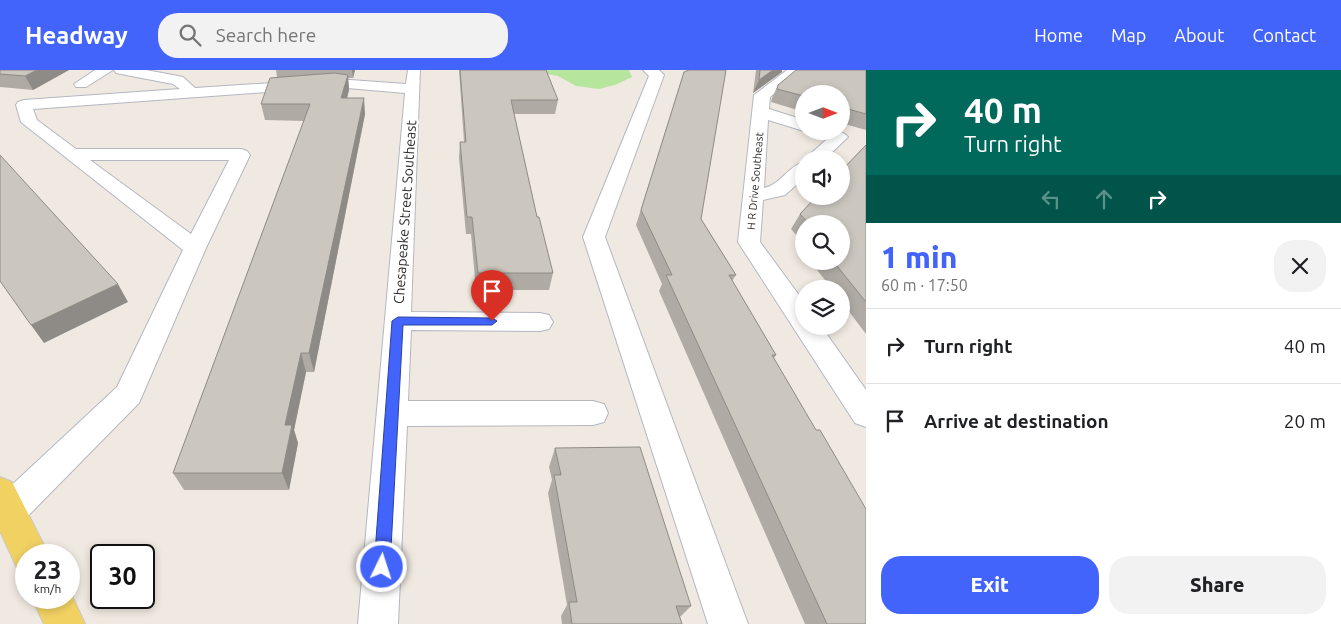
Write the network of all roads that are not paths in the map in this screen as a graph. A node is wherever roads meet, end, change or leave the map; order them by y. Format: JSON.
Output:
{"nodes":[{"id":1,"x":106,"y":70,"type":"edge"},
{"id":2,"x":120,"y":70,"type":"edge"},
{"id":3,"x":650,"y":70,"type":"edge"},
{"id":4,"x":796,"y":70,"type":"edge"},
{"id":5,"x":414,"y":80,"type":"edge"},
{"id":6,"x":81,"y":84,"type":"dead end"},
{"id":7,"x":193,"y":92,"type":"junction"},
{"id":8,"x":760,"y":112,"type":"junction"},
{"id":9,"x":795,"y":123,"type":"edge"},
{"id":10,"x":836,"y":140,"type":"edge"},
{"id":11,"x":824,"y":150,"type":"edge"},
{"id":12,"x":72,"y":154,"type":"junction"},
{"id":13,"x":795,"y":176,"type":"edge"},
{"id":14,"x":754,"y":196,"type":"junction"},
{"id":15,"x":194,"y":248,"type":"junction"},
{"id":16,"x":795,"y":309,"type":"edge"},
{"id":17,"x":398,"y":321,"type":"junction"},
{"id":18,"x":540,"y":322,"type":"dead end"},
{"id":19,"x":813,"y":335,"type":"edge"},
{"id":20,"x":593,"y":413,"type":"dead end"},
{"id":21,"x":392,"y":414,"type":"junction"},
{"id":22,"x":866,"y":414,"type":"edge"},
{"id":23,"x":4,"y":502,"type":"edge"},
{"id":24,"x":25,"y":544,"type":"edge"},
{"id":25,"x":58,"y":609,"type":"edge"},
{"id":26,"x":65,"y":624,"type":"edge"},
{"id":27,"x":378,"y":624,"type":"edge"},
{"id":28,"x":728,"y":624,"type":"edge"}],
"edges":[{"from":1,"to":6,"type":"street"},
{"from":2,"to":7,"type":"street"},
{"from":3,"to":28,"type":"street"},
{"from":4,"to":8,"type":"street","name":"H R Drive Southeast"},
{"from":5,"to":7,"type":"street"},
{"from":5,"to":17,"type":"street","name":"Chesapeake Street Southeast"},
{"from":7,"to":12,"type":"street"},
{"from":8,"to":9,"type":"street"},
{"from":8,"to":14,"type":"street","name":"H R Drive Southeast"},
{"from":10,"to":11,"type":"street"},
{"from":12,"to":15,"type":"street"},
{"from":12,"to":15,"type":"street"},
{"from":13,"to":14,"type":"street"},
{"from":14,"to":16,"type":"street","name":"H R Drive Southeast"},
{"from":15,"to":23,"type":"street"},
{"from":17,"to":18,"type":"street"},
{"from":17,"to":21,"type":"street","name":"Chesapeake Street Southeast"},
{"from":19,"to":22,"type":"street"},
{"from":20,"to":21,"type":"street"},
{"from":21,"to":27,"type":"street","name":"Chesapeake Street Southeast"},
{"from":23,"to":24,"type":"main road"},
{"from":25,"to":26,"type":"main road"}]}
